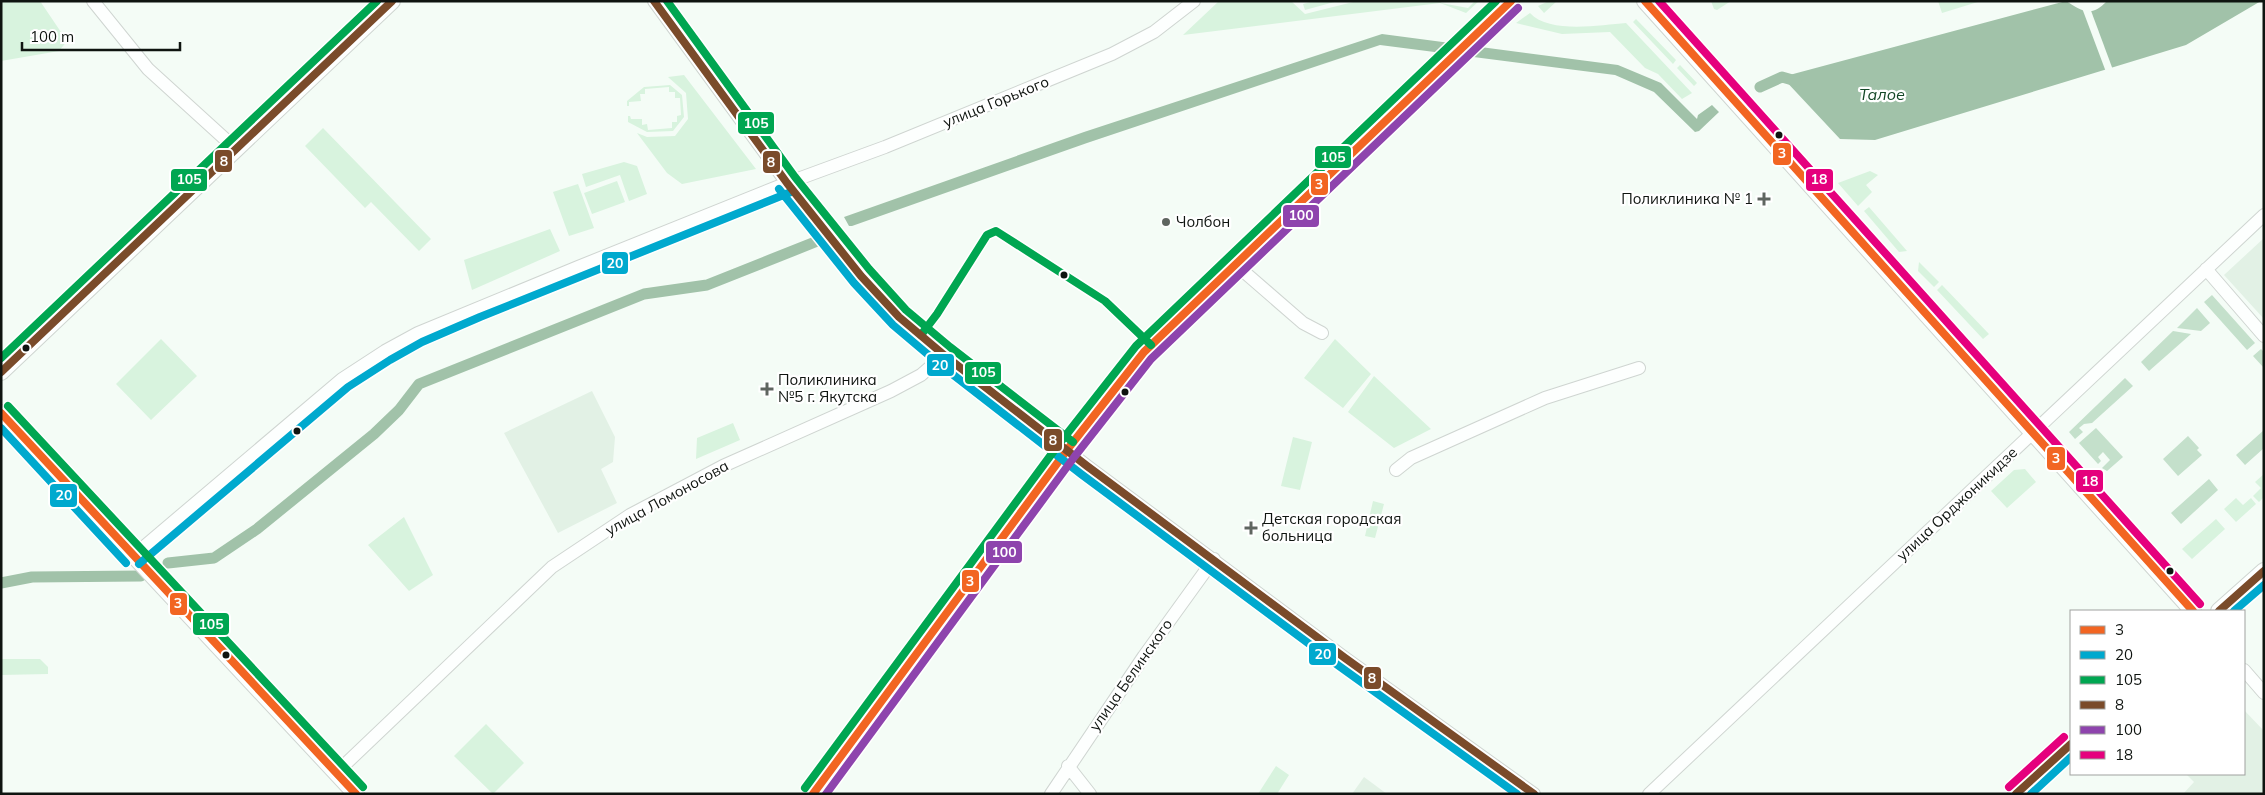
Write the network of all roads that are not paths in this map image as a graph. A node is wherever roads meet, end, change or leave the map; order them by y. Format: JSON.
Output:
{"nodes":[{"id":1,"x":93,"y":1,"type":"edge"},
{"id":2,"x":392,"y":1,"type":"edge"},
{"id":3,"x":654,"y":1,"type":"edge"},
{"id":4,"x":1194,"y":1,"type":"edge"},
{"id":5,"x":1511,"y":1,"type":"edge"},
{"id":6,"x":1645,"y":1,"type":"edge"},
{"id":7,"x":236,"y":149,"type":"junction"},
{"id":8,"x":787,"y":183,"type":"junction"},
{"id":9,"x":2264,"y":215,"type":"edge"},
{"id":10,"x":1235,"y":264,"type":"junction"},
{"id":11,"x":2206,"y":269,"type":"junction"},
{"id":12,"x":1322,"y":333,"type":"dead end"},
{"id":13,"x":2264,"y":336,"type":"edge"},
{"id":14,"x":944,"y":354,"type":"junction"},
{"id":15,"x":1639,"y":368,"type":"dead end"},
{"id":16,"x":1,"y":372,"type":"edge"},
{"id":17,"x":1,"y":413,"type":"edge"},
{"id":18,"x":2032,"y":432,"type":"junction"},
{"id":19,"x":1067,"y":450,"type":"junction"},
{"id":20,"x":1396,"y":470,"type":"dead end"},
{"id":21,"x":133,"y":556,"type":"junction"},
{"id":22,"x":1214,"y":558,"type":"junction"},
{"id":23,"x":2264,"y":571,"type":"edge"},
{"id":24,"x":2192,"y":610,"type":"edge"},
{"id":25,"x":2220,"y":610,"type":"edge"},
{"id":26,"x":2245,"y":671,"type":"edge"},
{"id":27,"x":2264,"y":692,"type":"edge"},
{"id":28,"x":2070,"y":745,"type":"edge"},
{"id":29,"x":1068,"y":766,"type":"junction"},
{"id":30,"x":336,"y":773,"type":"junction"},
{"id":31,"x":356,"y":794,"type":"edge"},
{"id":32,"x":813,"y":794,"type":"edge"},
{"id":33,"x":1051,"y":794,"type":"edge"},
{"id":34,"x":1090,"y":794,"type":"edge"},
{"id":35,"x":1534,"y":794,"type":"edge"},
{"id":36,"x":1650,"y":794,"type":"edge"},
{"id":37,"x":2016,"y":794,"type":"edge"}],
"edges":[{"from":1,"to":7,"type":"street"},
{"from":2,"to":7,"type":"main road"},
{"from":3,"to":8,"type":"street"},
{"from":4,"to":8,"type":"street","name":"улица Горького"},
{"from":5,"to":10,"type":"main road"},
{"from":6,"to":18,"type":"main road"},
{"from":7,"to":16,"type":"main road"},
{"from":8,"to":14,"type":"street"},
{"from":8,"to":21,"type":"street","name":"улица Горького"},
{"from":9,"to":11,"type":"street","name":"улица Орджоникидзе"},
{"from":10,"to":12,"type":"street"},
{"from":10,"to":19,"type":"main road"},
{"from":11,"to":13,"type":"street"},
{"from":11,"to":18,"type":"street","name":"улица Орджоникидзе"},
{"from":14,"to":19,"type":"street"},
{"from":14,"to":30,"type":"street","name":"улица Ломоносова"},
{"from":15,"to":20,"type":"street"},
{"from":17,"to":21,"type":"main road"},
{"from":18,"to":24,"type":"main road"},
{"from":18,"to":36,"type":"street","name":"улица Орджоникидзе"},
{"from":19,"to":22,"type":"street"},
{"from":19,"to":32,"type":"main road"},
{"from":21,"to":30,"type":"main road"},
{"from":22,"to":29,"type":"street","name":"улица Белинского"},
{"from":22,"to":35,"type":"street"},
{"from":23,"to":25,"type":"main road"},
{"from":26,"to":27,"type":"street"},
{"from":28,"to":37,"type":"main road"},
{"from":29,"to":33,"type":"street","name":"улица Белинского"},
{"from":29,"to":34,"type":"street"},
{"from":30,"to":31,"type":"main road"}]}
